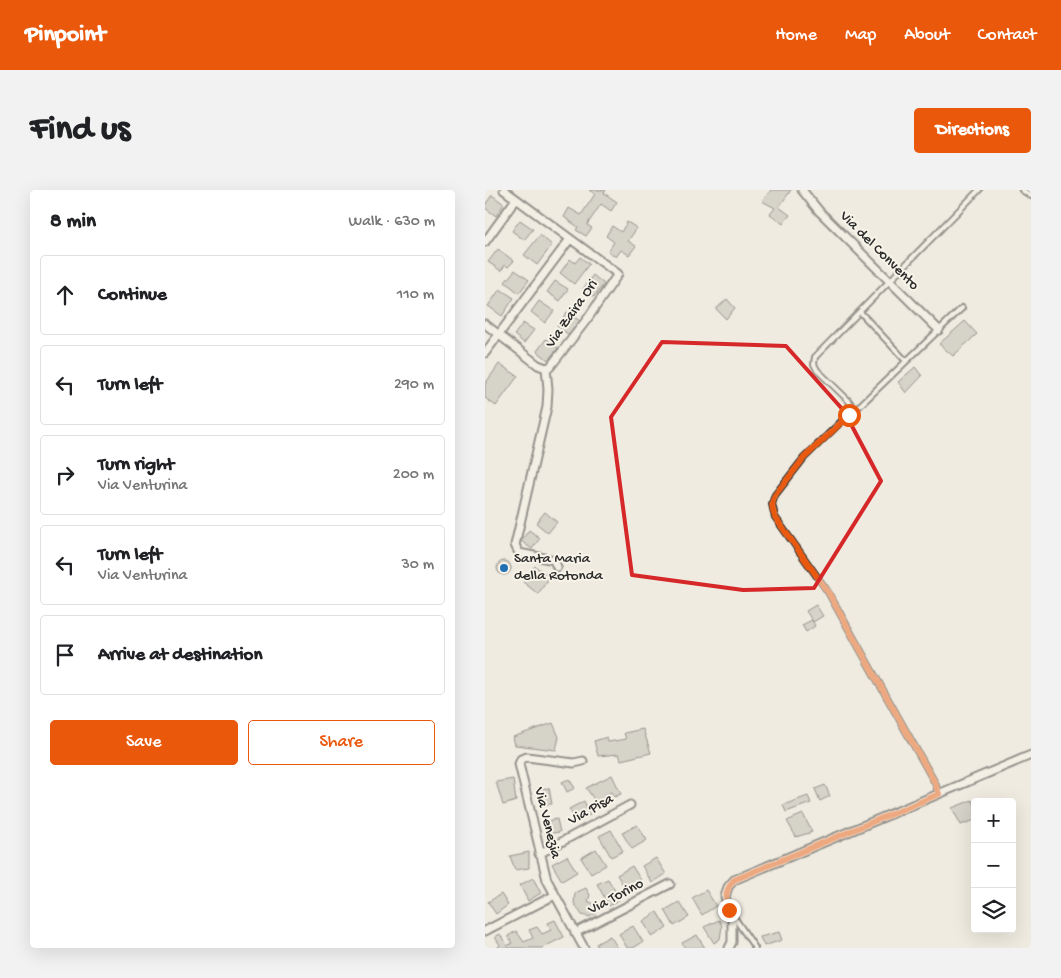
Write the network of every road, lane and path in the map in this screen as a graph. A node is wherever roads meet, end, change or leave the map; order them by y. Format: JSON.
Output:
{"nodes":[{"id":1,"x":504,"y":190,"type":"edge"},
{"id":2,"x":802,"y":190,"type":"edge"},
{"id":3,"x":979,"y":190,"type":"edge"},
{"id":4,"x":1021,"y":190,"type":"edge"},
{"id":5,"x":1031,"y":196,"type":"edge"},
{"id":6,"x":516,"y":199,"type":"junction"},
{"id":7,"x":570,"y":239,"type":"junction"},
{"id":8,"x":485,"y":242,"type":"edge"},
{"id":9,"x":890,"y":282,"type":"junction"},
{"id":10,"x":962,"y":308,"type":"dead end"},
{"id":11,"x":860,"y":312,"type":"junction"},
{"id":12,"x":485,"y":324,"type":"edge"},
{"id":13,"x":939,"y":330,"type":"junction"},
{"id":14,"x":499,"y":334,"type":"junction"},
{"id":15,"x":485,"y":353,"type":"edge"},
{"id":16,"x":906,"y":361,"type":"junction"},
{"id":17,"x":546,"y":368,"type":"junction"},
{"id":18,"x":849,"y":415,"type":"junction"},
{"id":19,"x":557,"y":567,"type":"dead end"},
{"id":20,"x":1031,"y":755,"type":"edge"},
{"id":21,"x":583,"y":761,"type":"dead end"},
{"id":22,"x":939,"y":794,"type":"junction"},
{"id":23,"x":630,"y":805,"type":"dead end"},
{"id":24,"x":539,"y":854,"type":"junction"},
{"id":25,"x":670,"y":884,"type":"dead end"},
{"id":26,"x":555,"y":895,"type":"junction"},
{"id":27,"x":729,"y":910,"type":"junction"},
{"id":28,"x":485,"y":931,"type":"edge"},
{"id":29,"x":575,"y":934,"type":"junction"},
{"id":30,"x":584,"y":948,"type":"edge"},
{"id":31,"x":729,"y":948,"type":"edge"},
{"id":32,"x":755,"y":948,"type":"edge"}],
"edges":[{"from":1,"to":6,"type":"street"},
{"from":2,"to":9,"type":"street","name":"Via del Convento"},
{"from":3,"to":9,"type":"lane"},
{"from":4,"to":5,"type":"lane"},
{"from":6,"to":7,"type":"street"},
{"from":6,"to":8,"type":"street"},
{"from":7,"to":14,"type":"street"},
{"from":7,"to":17,"type":"street","name":"Via Zaira Ori"},
{"from":9,"to":11,"type":"lane"},
{"from":9,"to":13,"type":"street","name":"Via del Convento"},
{"from":10,"to":13,"type":"lane"},
{"from":11,"to":16,"type":"lane"},
{"from":11,"to":18,"type":"lane"},
{"from":12,"to":14,"type":"street","name":"Via Zaira Ori"},
{"from":13,"to":16,"type":"lane"},
{"from":14,"to":15,"type":"street"},
{"from":14,"to":17,"type":"street","name":"Via Zaira Ori"},
{"from":16,"to":18,"type":"lane"},
{"from":17,"to":19,"type":"street"},
{"from":18,"to":22,"type":"lane"},
{"from":20,"to":22,"type":"street"},
{"from":21,"to":24,"type":"street","name":"Via Venezia"},
{"from":22,"to":27,"type":"street"},
{"from":23,"to":24,"type":"street","name":"Via Pisa"},
{"from":24,"to":26,"type":"street","name":"Via Venezia"},
{"from":25,"to":29,"type":"street","name":"Via Torino"},
{"from":26,"to":28,"type":"street"},
{"from":26,"to":29,"type":"street","name":"Via Venezia"},
{"from":27,"to":31,"type":"street"},
{"from":27,"to":32,"type":"lane"},
{"from":29,"to":30,"type":"street","name":"Via Venezia"}]}
